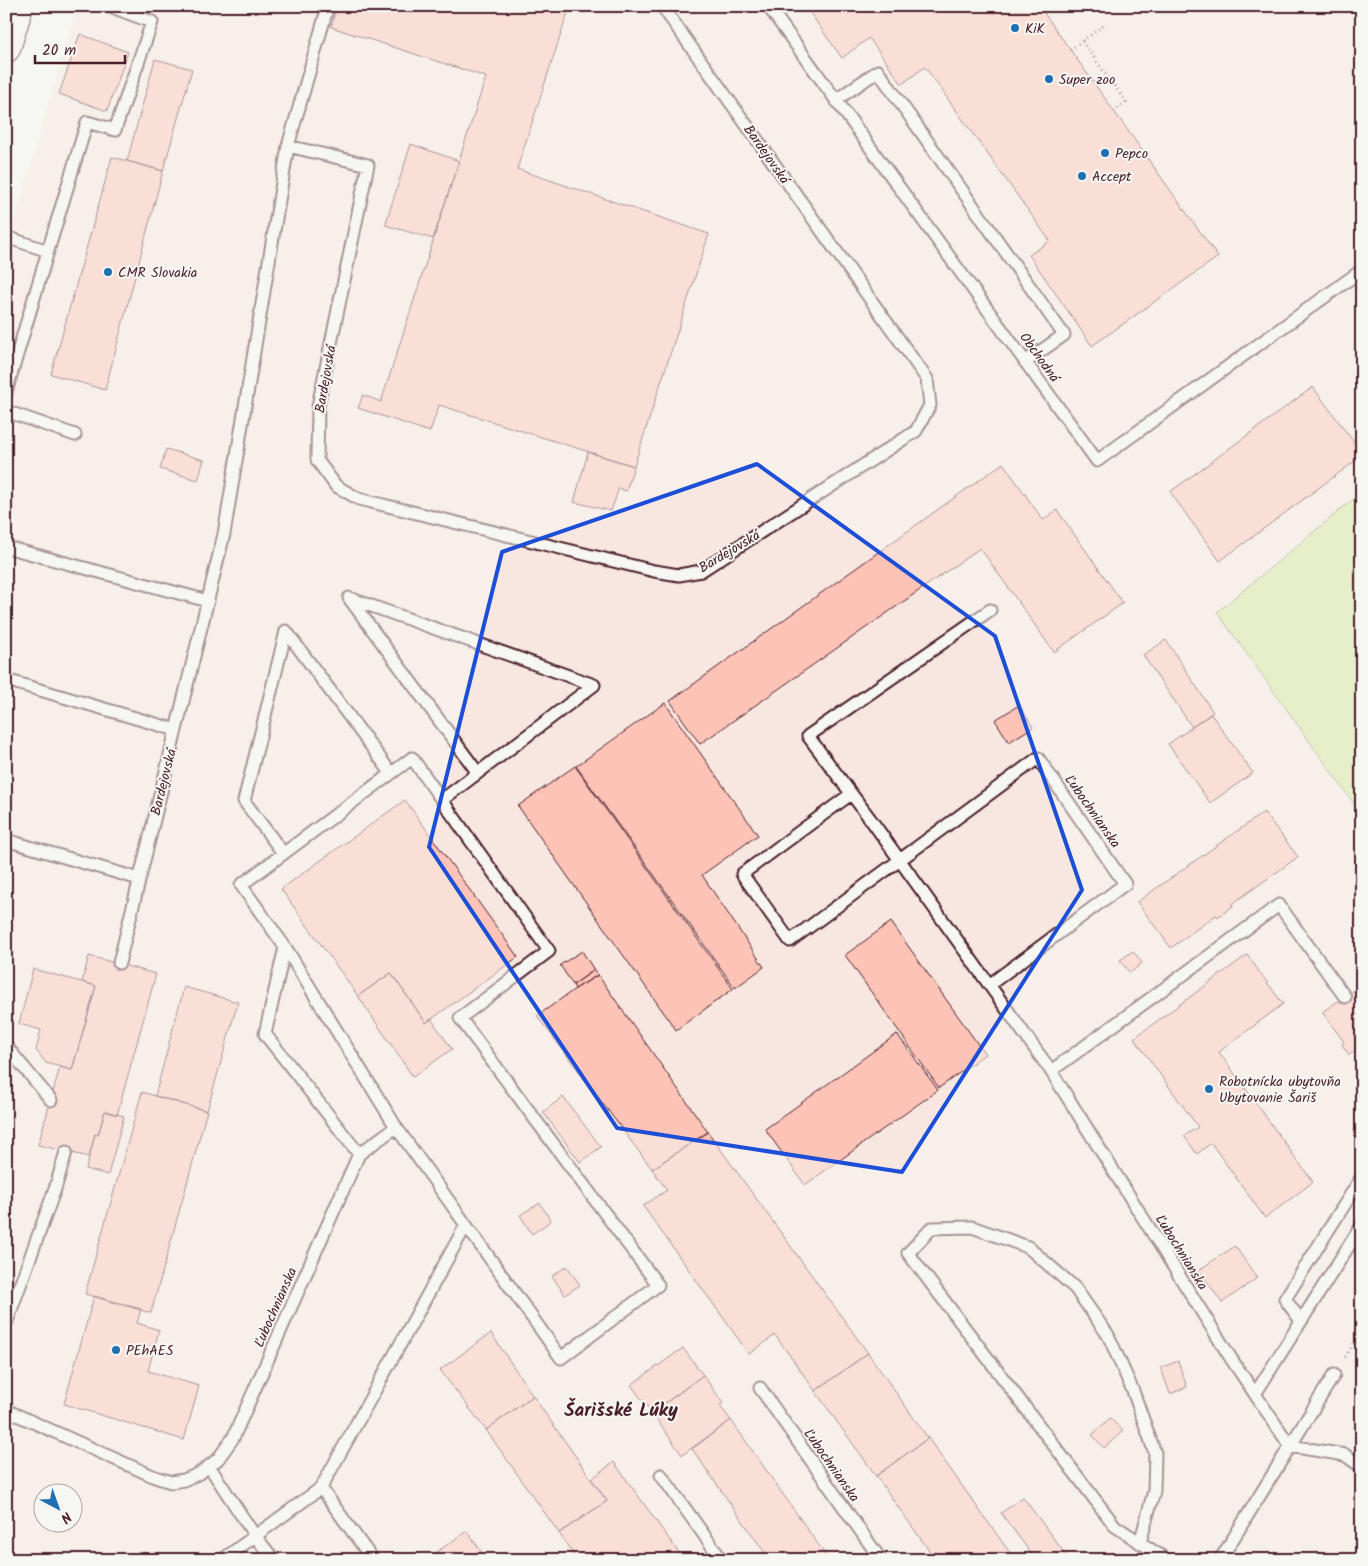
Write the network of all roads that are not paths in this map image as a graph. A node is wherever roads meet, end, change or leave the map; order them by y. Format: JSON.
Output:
{"nodes":[{"id":1,"x":19,"y":6,"type":"edge"},
{"id":2,"x":109,"y":6,"type":"edge"},
{"id":3,"x":328,"y":6,"type":"edge"},
{"id":4,"x":662,"y":6,"type":"edge"},
{"id":5,"x":768,"y":6,"type":"edge"},
{"id":6,"x":6,"y":48,"type":"edge"},
{"id":7,"x":836,"y":100,"type":"junction"},
{"id":8,"x":288,"y":146,"type":"junction"},
{"id":9,"x":6,"y":237,"type":"edge"},
{"id":10,"x":48,"y":251,"type":"junction"},
{"id":11,"x":1362,"y":270,"type":"edge"},
{"id":12,"x":1025,"y":362,"type":"junction"},
{"id":13,"x":6,"y":392,"type":"edge"},
{"id":14,"x":6,"y":411,"type":"edge"},
{"id":15,"x":76,"y":435,"type":"dead end"},
{"id":16,"x":6,"y":547,"type":"edge"},
{"id":17,"x":208,"y":601,"type":"junction"},
{"id":18,"x":990,"y":610,"type":"dead end"},
{"id":19,"x":6,"y":680,"type":"edge"},
{"id":20,"x":176,"y":730,"type":"junction"},
{"id":21,"x":391,"y":773,"type":"junction"},
{"id":22,"x":478,"y":773,"type":"junction"},
{"id":23,"x":851,"y":794,"type":"junction"},
{"id":24,"x":442,"y":800,"type":"junction"},
{"id":25,"x":6,"y":840,"type":"edge"},
{"id":26,"x":283,"y":853,"type":"junction"},
{"id":27,"x":900,"y":860,"type":"junction"},
{"id":28,"x":139,"y":879,"type":"junction"},
{"id":29,"x":285,"y":947,"type":"junction"},
{"id":30,"x":119,"y":963,"type":"dead end"},
{"id":31,"x":989,"y":985,"type":"junction"},
{"id":32,"x":1344,"y":997,"type":"dead end"},
{"id":33,"x":6,"y":1046,"type":"edge"},
{"id":34,"x":1051,"y":1071,"type":"junction"},
{"id":35,"x":51,"y":1100,"type":"dead end"},
{"id":36,"x":396,"y":1127,"type":"junction"},
{"id":37,"x":66,"y":1152,"type":"dead end"},
{"id":38,"x":359,"y":1154,"type":"junction"},
{"id":39,"x":1362,"y":1182,"type":"edge"},
{"id":40,"x":466,"y":1225,"type":"junction"},
{"id":41,"x":1362,"y":1225,"type":"edge"},
{"id":42,"x":1301,"y":1321,"type":"junction"},
{"id":43,"x":6,"y":1324,"type":"edge"},
{"id":44,"x":1334,"y":1375,"type":"road end"},
{"id":45,"x":760,"y":1388,"type":"dead end"},
{"id":46,"x":1255,"y":1394,"type":"junction"},
{"id":47,"x":6,"y":1410,"type":"edge"},
{"id":48,"x":1290,"y":1446,"type":"junction"},
{"id":49,"x":209,"y":1466,"type":"junction"},
{"id":50,"x":1362,"y":1467,"type":"edge"},
{"id":51,"x":661,"y":1475,"type":"dead end"},
{"id":52,"x":321,"y":1488,"type":"junction"},
{"id":53,"x":255,"y":1536,"type":"junction"},
{"id":54,"x":1140,"y":1543,"type":"junction"},
{"id":55,"x":222,"y":1560,"type":"edge"},
{"id":56,"x":274,"y":1560,"type":"edge"},
{"id":57,"x":373,"y":1560,"type":"edge"},
{"id":58,"x":722,"y":1560,"type":"edge"},
{"id":59,"x":881,"y":1560,"type":"edge"},
{"id":60,"x":1166,"y":1560,"type":"edge"},
{"id":61,"x":1220,"y":1560,"type":"edge"}],
"edges":[{"from":1,"to":6,"type":"main road"},
{"from":2,"to":10,"type":"lane"},
{"from":3,"to":8,"type":"lane","name":"Bardejovská"},
{"from":4,"to":8,"type":"lane","name":"Bardejovská"},
{"from":5,"to":7,"type":"lane","name":"Obchodná"},
{"from":7,"to":12,"type":"lane","name":"Obchodná"},
{"from":7,"to":12,"type":"lane"},
{"from":8,"to":17,"type":"lane","name":"Bardejovská"},
{"from":9,"to":10,"type":"lane"},
{"from":10,"to":13,"type":"lane"},
{"from":11,"to":12,"type":"lane","name":"Obchodná"},
{"from":14,"to":15,"type":"lane"},
{"from":16,"to":17,"type":"lane"},
{"from":17,"to":20,"type":"lane","name":"Bardejovská"},
{"from":18,"to":23,"type":"lane","name":"Ľubochnianska"},
{"from":19,"to":20,"type":"lane"},
{"from":20,"to":28,"type":"lane","name":"Bardejovská"},
{"from":21,"to":24,"type":"lane"},
{"from":21,"to":26,"type":"lane"},
{"from":21,"to":26,"type":"lane"},
{"from":22,"to":22,"type":"lane"},
{"from":22,"to":24,"type":"lane"},
{"from":23,"to":27,"type":"lane","name":"Ľubochnianska"},
{"from":23,"to":27,"type":"lane","name":"Ľubochnianska"},
{"from":24,"to":40,"type":"lane"},
{"from":25,"to":28,"type":"lane"},
{"from":26,"to":29,"type":"lane"},
{"from":27,"to":31,"type":"lane","name":"Ľubochnianska"},
{"from":27,"to":31,"type":"lane","name":"Ľubochnianska"},
{"from":28,"to":30,"type":"lane","name":"Bardejovská"},
{"from":29,"to":36,"type":"lane"},
{"from":29,"to":38,"type":"lane"},
{"from":31,"to":34,"type":"lane","name":"Ľubochnianska"},
{"from":32,"to":34,"type":"lane"},
{"from":33,"to":35,"type":"lane"},
{"from":34,"to":46,"type":"lane","name":"Ľubochnianska"},
{"from":36,"to":38,"type":"lane"},
{"from":36,"to":40,"type":"lane"},
{"from":37,"to":43,"type":"lane"},
{"from":38,"to":49,"type":"lane","name":"Ľubochnianska"},
{"from":39,"to":42,"type":"lane"},
{"from":40,"to":52,"type":"lane"},
{"from":41,"to":42,"type":"lane"},
{"from":42,"to":46,"type":"lane"},
{"from":44,"to":48,"type":"lane"},
{"from":45,"to":59,"type":"lane","name":"Ľubochnianska"},
{"from":46,"to":48,"type":"lane","name":"Ľubochnianska"},
{"from":47,"to":49,"type":"lane","name":"Ľubochnianska"},
{"from":48,"to":50,"type":"lane"},
{"from":48,"to":61,"type":"lane"},
{"from":49,"to":53,"type":"lane"},
{"from":51,"to":58,"type":"lane"},
{"from":52,"to":53,"type":"lane"},
{"from":52,"to":57,"type":"lane"},
{"from":53,"to":55,"type":"lane"},
{"from":53,"to":56,"type":"lane"},
{"from":54,"to":54,"type":"lane"},
{"from":54,"to":60,"type":"lane"}]}
